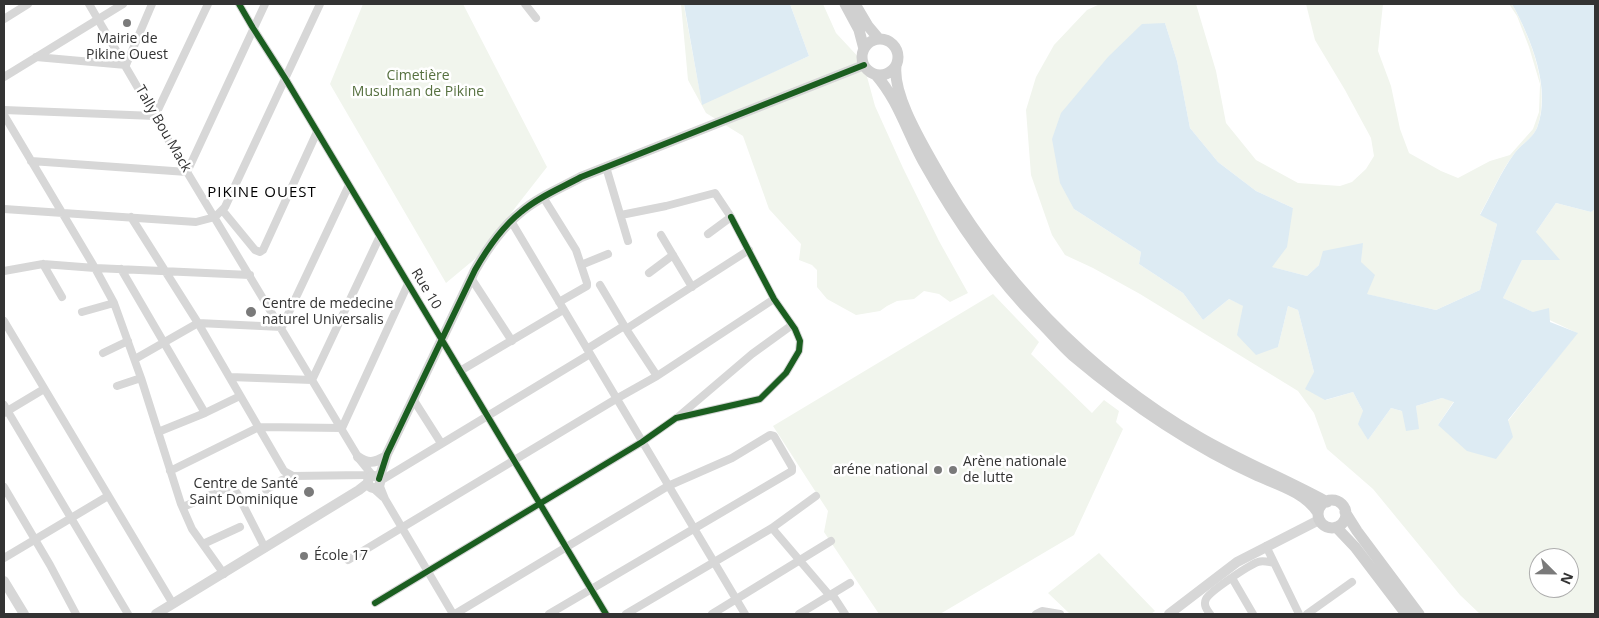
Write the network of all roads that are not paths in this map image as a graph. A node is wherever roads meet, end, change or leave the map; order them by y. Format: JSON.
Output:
{"nodes":[{"id":1,"x":28,"y":4,"type":"edge"},
{"id":2,"x":88,"y":4,"type":"edge"},
{"id":3,"x":121,"y":4,"type":"edge"},
{"id":4,"x":152,"y":4,"type":"edge"},
{"id":5,"x":208,"y":4,"type":"edge"},
{"id":6,"x":239,"y":4,"type":"edge"},
{"id":7,"x":264,"y":4,"type":"edge"},
{"id":8,"x":320,"y":4,"type":"edge"},
{"id":9,"x":525,"y":4,"type":"edge"},
{"id":10,"x":845,"y":4,"type":"edge"},
{"id":11,"x":854,"y":4,"type":"edge"},
{"id":12,"x":536,"y":18,"type":"dead end"},
{"id":13,"x":4,"y":19,"type":"edge"},
{"id":14,"x":98,"y":20,"type":"junction"},
{"id":15,"x":253,"y":28,"type":"junction"},
{"id":16,"x":879,"y":38,"type":"junction"},
{"id":17,"x":864,"y":49,"type":"junction"},
{"id":18,"x":36,"y":57,"type":"junction"},
{"id":19,"x":126,"y":65,"type":"junction"},
{"id":20,"x":864,"y":65,"type":"junction"},
{"id":21,"x":896,"y":66,"type":"junction"},
{"id":22,"x":876,"y":75,"type":"junction"},
{"id":23,"x":4,"y":77,"type":"edge"},
{"id":24,"x":285,"y":78,"type":"junction"},
{"id":25,"x":4,"y":110,"type":"edge"},
{"id":26,"x":4,"y":115,"type":"edge"},
{"id":27,"x":155,"y":116,"type":"junction"},
{"id":28,"x":317,"y":132,"type":"junction"},
{"id":29,"x":31,"y":161,"type":"junction"},
{"id":30,"x":606,"y":167,"type":"junction"},
{"id":31,"x":187,"y":172,"type":"junction"},
{"id":32,"x":349,"y":185,"type":"junction"},
{"id":33,"x":544,"y":197,"type":"junction"},
{"id":34,"x":4,"y":209,"type":"edge"},
{"id":35,"x":223,"y":211,"type":"junction"},
{"id":36,"x":61,"y":213,"type":"junction"},
{"id":37,"x":621,"y":215,"type":"junction"},
{"id":38,"x":731,"y":217,"type":"junction"},
{"id":39,"x":131,"y":218,"type":"junction"},
{"id":40,"x":215,"y":218,"type":"junction"},
{"id":41,"x":511,"y":221,"type":"junction"},
{"id":42,"x":708,"y":234,"type":"dead end"},
{"id":43,"x":661,"y":235,"type":"dead end"},
{"id":44,"x":380,"y":236,"type":"junction"},
{"id":45,"x":628,"y":241,"type":"dead end"},
{"id":46,"x":749,"y":250,"type":"junction"},
{"id":47,"x":608,"y":254,"type":"dead end"},
{"id":48,"x":673,"y":255,"type":"junction"},
{"id":49,"x":43,"y":264,"type":"junction"},
{"id":50,"x":581,"y":265,"type":"junction"},
{"id":51,"x":96,"y":268,"type":"junction"},
{"id":52,"x":121,"y":269,"type":"junction"},
{"id":53,"x":4,"y":271,"type":"edge"},
{"id":54,"x":166,"y":271,"type":"junction"},
{"id":55,"x":649,"y":273,"type":"dead end"},
{"id":56,"x":250,"y":275,"type":"junction"},
{"id":57,"x":471,"y":278,"type":"junction"},
{"id":58,"x":408,"y":284,"type":"junction"},
{"id":59,"x":600,"y":284,"type":"dead end"},
{"id":60,"x":692,"y":287,"type":"junction"},
{"id":61,"x":62,"y":297,"type":"dead end"},
{"id":62,"x":774,"y":299,"type":"junction"},
{"id":63,"x":559,"y":302,"type":"junction"},
{"id":64,"x":114,"y":303,"type":"junction"},
{"id":65,"x":563,"y":310,"type":"junction"},
{"id":66,"x":82,"y":312,"type":"dead end"},
{"id":67,"x":4,"y":321,"type":"edge"},
{"id":68,"x":198,"y":323,"type":"junction"},
{"id":69,"x":792,"y":325,"type":"junction"},
{"id":70,"x":282,"y":327,"type":"junction"},
{"id":71,"x":625,"y":327,"type":"junction"},
{"id":72,"x":441,"y":340,"type":"junction"},
{"id":73,"x":128,"y":341,"type":"junction"},
{"id":74,"x":512,"y":341,"type":"junction"},
{"id":75,"x":163,"y":343,"type":"junction"},
{"id":76,"x":588,"y":352,"type":"junction"},
{"id":77,"x":103,"y":353,"type":"dead end"},
{"id":78,"x":135,"y":359,"type":"junction"},
{"id":79,"x":460,"y":371,"type":"junction"},
{"id":80,"x":657,"y":376,"type":"junction"},
{"id":81,"x":230,"y":377,"type":"junction"},
{"id":82,"x":141,"y":378,"type":"junction"},
{"id":83,"x":312,"y":380,"type":"junction"},
{"id":84,"x":118,"y":386,"type":"dead end"},
{"id":85,"x":44,"y":389,"type":"junction"},
{"id":86,"x":240,"y":396,"type":"junction"},
{"id":87,"x":413,"y":399,"type":"junction"},
{"id":88,"x":616,"y":399,"type":"junction"},
{"id":89,"x":5,"y":409,"type":"edge"},
{"id":90,"x":205,"y":413,"type":"junction"},
{"id":91,"x":487,"y":416,"type":"junction"},
{"id":92,"x":676,"y":418,"type":"junction"},
{"id":93,"x":259,"y":427,"type":"junction"},
{"id":94,"x":342,"y":428,"type":"junction"},
{"id":95,"x":158,"y":432,"type":"junction"},
{"id":96,"x":642,"y":442,"type":"junction"},
{"id":97,"x":441,"y":444,"type":"junction"},
{"id":98,"x":359,"y":459,"type":"junction"},
{"id":99,"x":384,"y":459,"type":"junction"},
{"id":100,"x":514,"y":461,"type":"junction"},
{"id":101,"x":170,"y":471,"type":"junction"},
{"id":102,"x":293,"y":476,"type":"junction"},
{"id":103,"x":373,"y":481,"type":"junction"},
{"id":104,"x":668,"y":486,"type":"junction"},
{"id":105,"x":4,"y":487,"type":"edge"},
{"id":106,"x":226,"y":488,"type":"dead end"},
{"id":107,"x":266,"y":490,"type":"dead end"},
{"id":108,"x":237,"y":493,"type":"dead end"},
{"id":109,"x":108,"y":496,"type":"junction"},
{"id":110,"x":816,"y":496,"type":"dead end"},
{"id":111,"x":1327,"y":502,"type":"junction"},
{"id":112,"x":540,"y":504,"type":"junction"},
{"id":113,"x":183,"y":507,"type":"junction"},
{"id":114,"x":1345,"y":512,"type":"junction"},
{"id":115,"x":1319,"y":516,"type":"junction"},
{"id":116,"x":71,"y":518,"type":"junction"},
{"id":117,"x":240,"y":527,"type":"dead end"},
{"id":118,"x":1336,"y":527,"type":"junction"},
{"id":119,"x":402,"y":528,"type":"junction"},
{"id":120,"x":693,"y":528,"type":"junction"},
{"id":121,"x":772,"y":528,"type":"junction"},
{"id":122,"x":35,"y":540,"type":"junction"},
{"id":123,"x":831,"y":541,"type":"dead end"},
{"id":124,"x":203,"y":544,"type":"junction"},
{"id":125,"x":1266,"y":546,"type":"junction"},
{"id":126,"x":265,"y":548,"type":"junction"},
{"id":127,"x":566,"y":548,"type":"junction"},
{"id":128,"x":4,"y":558,"type":"edge"},
{"id":129,"x":348,"y":560,"type":"dead end"},
{"id":130,"x":801,"y":560,"type":"junction"},
{"id":131,"x":714,"y":562,"type":"junction"},
{"id":132,"x":1274,"y":563,"type":"junction"},
{"id":133,"x":428,"y":571,"type":"junction"},
{"id":134,"x":224,"y":574,"type":"junction"},
{"id":135,"x":1232,"y":578,"type":"junction"},
{"id":136,"x":4,"y":582,"type":"edge"},
{"id":137,"x":1352,"y":582,"type":"dead end"},
{"id":138,"x":850,"y":583,"type":"dead end"},
{"id":139,"x":591,"y":589,"type":"junction"},
{"id":140,"x":831,"y":595,"type":"junction"},
{"id":141,"x":736,"y":599,"type":"junction"},
{"id":142,"x":375,"y":603,"type":"dead end"},
{"id":143,"x":173,"y":604,"type":"junction"},
{"id":144,"x":24,"y":614,"type":"edge"},
{"id":145,"x":76,"y":614,"type":"edge"},
{"id":146,"x":128,"y":614,"type":"edge"},
{"id":147,"x":156,"y":614,"type":"edge"},
{"id":148,"x":454,"y":614,"type":"edge"},
{"id":149,"x":549,"y":614,"type":"edge"},
{"id":150,"x":606,"y":614,"type":"edge"},
{"id":151,"x":626,"y":614,"type":"edge"},
{"id":152,"x":712,"y":614,"type":"edge"},
{"id":153,"x":745,"y":614,"type":"edge"},
{"id":154,"x":799,"y":614,"type":"edge"},
{"id":155,"x":845,"y":614,"type":"edge"},
{"id":156,"x":1036,"y":614,"type":"edge"},
{"id":157,"x":1060,"y":614,"type":"edge"},
{"id":158,"x":1170,"y":614,"type":"edge"},
{"id":159,"x":1210,"y":614,"type":"edge"},
{"id":160,"x":1253,"y":614,"type":"edge"},
{"id":161,"x":1299,"y":614,"type":"edge"},
{"id":162,"x":1307,"y":614,"type":"edge"},
{"id":163,"x":1406,"y":614,"type":"edge"},
{"id":164,"x":1419,"y":614,"type":"edge"}],
"edges":[{"from":1,"to":13,"type":"street"},
{"from":2,"to":14,"type":"street","name":"Tally Bou Mack"},
{"from":3,"to":14,"type":"street"},
{"from":4,"to":19,"type":"street"},
{"from":5,"to":27,"type":"street"},
{"from":6,"to":15,"type":"street","name":"Rue 10"},
{"from":7,"to":15,"type":"street"},
{"from":8,"to":24,"type":"street"},
{"from":9,"to":12,"type":"street"},
{"from":10,"to":17,"type":"main road"},
{"from":11,"to":16,"type":"main road"},
{"from":14,"to":18,"type":"street"},
{"from":14,"to":19,"type":"street","name":"Tally Bou Mack"},
{"from":15,"to":24,"type":"street","name":"Rue 10"},
{"from":15,"to":31,"type":"street"},
{"from":16,"to":17,"type":"main road"},
{"from":16,"to":21,"type":"main road"},
{"from":17,"to":20,"type":"main road"},
{"from":18,"to":19,"type":"street"},
{"from":18,"to":23,"type":"street"},
{"from":19,"to":27,"type":"street","name":"Tally Bou Mack"},
{"from":20,"to":22,"type":"main road"},
{"from":20,"to":30,"type":"street"},
{"from":21,"to":22,"type":"main road"},
{"from":21,"to":111,"type":"main road"},
{"from":22,"to":115,"type":"main road"},
{"from":24,"to":28,"type":"street","name":"Rue 10"},
{"from":24,"to":35,"type":"street"},
{"from":25,"to":27,"type":"street"},
{"from":26,"to":29,"type":"street"},
{"from":27,"to":31,"type":"street","name":"Tally Bou Mack"},
{"from":28,"to":32,"type":"street","name":"Rue 10"},
{"from":28,"to":35,"type":"street"},
{"from":29,"to":31,"type":"street"},
{"from":29,"to":36,"type":"street"},
{"from":30,"to":33,"type":"street"},
{"from":30,"to":37,"type":"street"},
{"from":31,"to":40,"type":"street","name":"Tally Bou Mack"},
{"from":32,"to":44,"type":"street","name":"Rue 10"},
{"from":32,"to":70,"type":"street"},
{"from":33,"to":41,"type":"street"},
{"from":33,"to":50,"type":"street"},
{"from":34,"to":36,"type":"street"},
{"from":35,"to":40,"type":"street"},
{"from":36,"to":39,"type":"street"},
{"from":36,"to":51,"type":"street"},
{"from":37,"to":38,"type":"street"},
{"from":37,"to":45,"type":"street"},
{"from":38,"to":42,"type":"street"},
{"from":38,"to":46,"type":"street"},
{"from":39,"to":40,"type":"street"},
{"from":39,"to":54,"type":"street"},
{"from":40,"to":56,"type":"street","name":"Tally Bou Mack"},
{"from":41,"to":57,"type":"street"},
{"from":41,"to":63,"type":"street"},
{"from":43,"to":48,"type":"street"},
{"from":44,"to":58,"type":"street","name":"Rue 10"},
{"from":44,"to":83,"type":"street"},
{"from":46,"to":60,"type":"street"},
{"from":46,"to":62,"type":"street"},
{"from":47,"to":50,"type":"street"},
{"from":48,"to":55,"type":"street"},
{"from":48,"to":60,"type":"street"},
{"from":49,"to":51,"type":"street"},
{"from":49,"to":53,"type":"street"},
{"from":49,"to":61,"type":"street"},
{"from":50,"to":63,"type":"street"},
{"from":51,"to":52,"type":"street"},
{"from":51,"to":64,"type":"street"},
{"from":52,"to":54,"type":"street"},
{"from":52,"to":75,"type":"street"},
{"from":54,"to":56,"type":"street"},
{"from":54,"to":68,"type":"street"},
{"from":56,"to":70,"type":"street","name":"Tally Bou Mack"},
{"from":57,"to":72,"type":"street"},
{"from":57,"to":74,"type":"street"},
{"from":58,"to":72,"type":"street","name":"Rue 10"},
{"from":58,"to":94,"type":"street"},
{"from":59,"to":71,"type":"street"},
{"from":60,"to":71,"type":"street"},
{"from":62,"to":69,"type":"street"},
{"from":62,"to":80,"type":"street"},
{"from":63,"to":65,"type":"street"},
{"from":64,"to":66,"type":"street"},
{"from":64,"to":73,"type":"street"},
{"from":65,"to":74,"type":"street"},
{"from":65,"to":76,"type":"street"},
{"from":67,"to":85,"type":"street"},
{"from":68,"to":70,"type":"street"},
{"from":68,"to":75,"type":"street"},
{"from":68,"to":81,"type":"street"},
{"from":69,"to":92,"type":"street"},
{"from":69,"to":92,"type":"street"},
{"from":70,"to":83,"type":"street","name":"Tally Bou Mack"},
{"from":71,"to":76,"type":"street"},
{"from":71,"to":80,"type":"street"},
{"from":72,"to":79,"type":"street","name":"Rue 10"},
{"from":72,"to":87,"type":"street"},
{"from":73,"to":77,"type":"street"},
{"from":73,"to":78,"type":"street"},
{"from":74,"to":79,"type":"street"},
{"from":75,"to":78,"type":"street"},
{"from":75,"to":90,"type":"street"},
{"from":76,"to":88,"type":"street"},
{"from":76,"to":91,"type":"street"},
{"from":78,"to":82,"type":"street"},
{"from":79,"to":91,"type":"street","name":"Rue 10"},
{"from":80,"to":88,"type":"street"},
{"from":81,"to":83,"type":"street"},
{"from":81,"to":86,"type":"street"},
{"from":82,"to":84,"type":"street"},
{"from":82,"to":95,"type":"street"},
{"from":83,"to":94,"type":"street","name":"Tally Bou Mack"},
{"from":85,"to":89,"type":"street"},
{"from":85,"to":109,"type":"street"},
{"from":86,"to":90,"type":"street"},
{"from":86,"to":93,"type":"street"},
{"from":87,"to":97,"type":"street"},
{"from":87,"to":99,"type":"street"},
{"from":88,"to":96,"type":"street"},
{"from":88,"to":100,"type":"street"},
{"from":89,"to":116,"type":"street"},
{"from":90,"to":95,"type":"street"},
{"from":91,"to":97,"type":"street"},
{"from":91,"to":100,"type":"street","name":"Rue 10"},
{"from":92,"to":96,"type":"street"},
{"from":93,"to":94,"type":"street"},
{"from":93,"to":101,"type":"street"},
{"from":93,"to":102,"type":"street"},
{"from":94,"to":98,"type":"street","name":"Tally Bou Mack"},
{"from":95,"to":101,"type":"street"},
{"from":96,"to":104,"type":"street"},
{"from":96,"to":112,"type":"street"},
{"from":97,"to":103,"type":"street"},
{"from":98,"to":99,"type":"street"},
{"from":98,"to":103,"type":"street","name":"Tally Bou Mack"},
{"from":99,"to":103,"type":"street"},
{"from":100,"to":112,"type":"street","name":"Rue 10"},
{"from":100,"to":119,"type":"street"},
{"from":101,"to":113,"type":"street"},
{"from":102,"to":103,"type":"street"},
{"from":102,"to":107,"type":"street"},
{"from":103,"to":119,"type":"street","name":"Tally Bou Mack"},
{"from":103,"to":126,"type":"street"},
{"from":104,"to":120,"type":"street"},
{"from":104,"to":120,"type":"street"},
{"from":104,"to":127,"type":"street"},
{"from":105,"to":122,"type":"street"},
{"from":106,"to":113,"type":"street"},
{"from":108,"to":126,"type":"street"},
{"from":109,"to":116,"type":"street"},
{"from":109,"to":143,"type":"street"},
{"from":110,"to":121,"type":"street"},
{"from":111,"to":114,"type":"main road"},
{"from":111,"to":115,"type":"main road"},
{"from":112,"to":127,"type":"street","name":"Rue 10"},
{"from":112,"to":133,"type":"street"},
{"from":113,"to":124,"type":"street"},
{"from":114,"to":118,"type":"main road"},
{"from":114,"to":164,"type":"main road"},
{"from":115,"to":118,"type":"main road"},
{"from":115,"to":125,"type":"street"},
{"from":116,"to":122,"type":"street"},
{"from":116,"to":146,"type":"street"},
{"from":117,"to":124,"type":"street"},
{"from":118,"to":163,"type":"main road"},
{"from":119,"to":129,"type":"street"},
{"from":119,"to":133,"type":"street","name":"Tally Bou Mack"},
{"from":120,"to":131,"type":"street"},
{"from":120,"to":139,"type":"street"},
{"from":121,"to":130,"type":"street"},
{"from":121,"to":131,"type":"street"},
{"from":122,"to":128,"type":"street"},
{"from":122,"to":145,"type":"street"},
{"from":123,"to":130,"type":"street"},
{"from":124,"to":134,"type":"street"},
{"from":125,"to":132,"type":"street"},
{"from":125,"to":158,"type":"street"},
{"from":126,"to":134,"type":"street"},
{"from":127,"to":139,"type":"street","name":"Rue 10"},
{"from":127,"to":148,"type":"street"},
{"from":130,"to":140,"type":"street"},
{"from":130,"to":141,"type":"street"},
{"from":131,"to":141,"type":"street"},
{"from":131,"to":151,"type":"street"},
{"from":132,"to":135,"type":"street"},
{"from":132,"to":161,"type":"street"},
{"from":133,"to":142,"type":"street"},
{"from":133,"to":148,"type":"street","name":"Tally Bou Mack"},
{"from":134,"to":143,"type":"street"},
{"from":135,"to":159,"type":"street"},
{"from":135,"to":160,"type":"street"},
{"from":136,"to":144,"type":"street"},
{"from":137,"to":162,"type":"street"},
{"from":138,"to":140,"type":"street"},
{"from":139,"to":149,"type":"street"},
{"from":139,"to":150,"type":"street","name":"Rue 10"},
{"from":140,"to":154,"type":"street"},
{"from":140,"to":155,"type":"street"},
{"from":141,"to":152,"type":"street"},
{"from":141,"to":153,"type":"street"},
{"from":143,"to":147,"type":"street"},
{"from":156,"to":157,"type":"street"}]}
